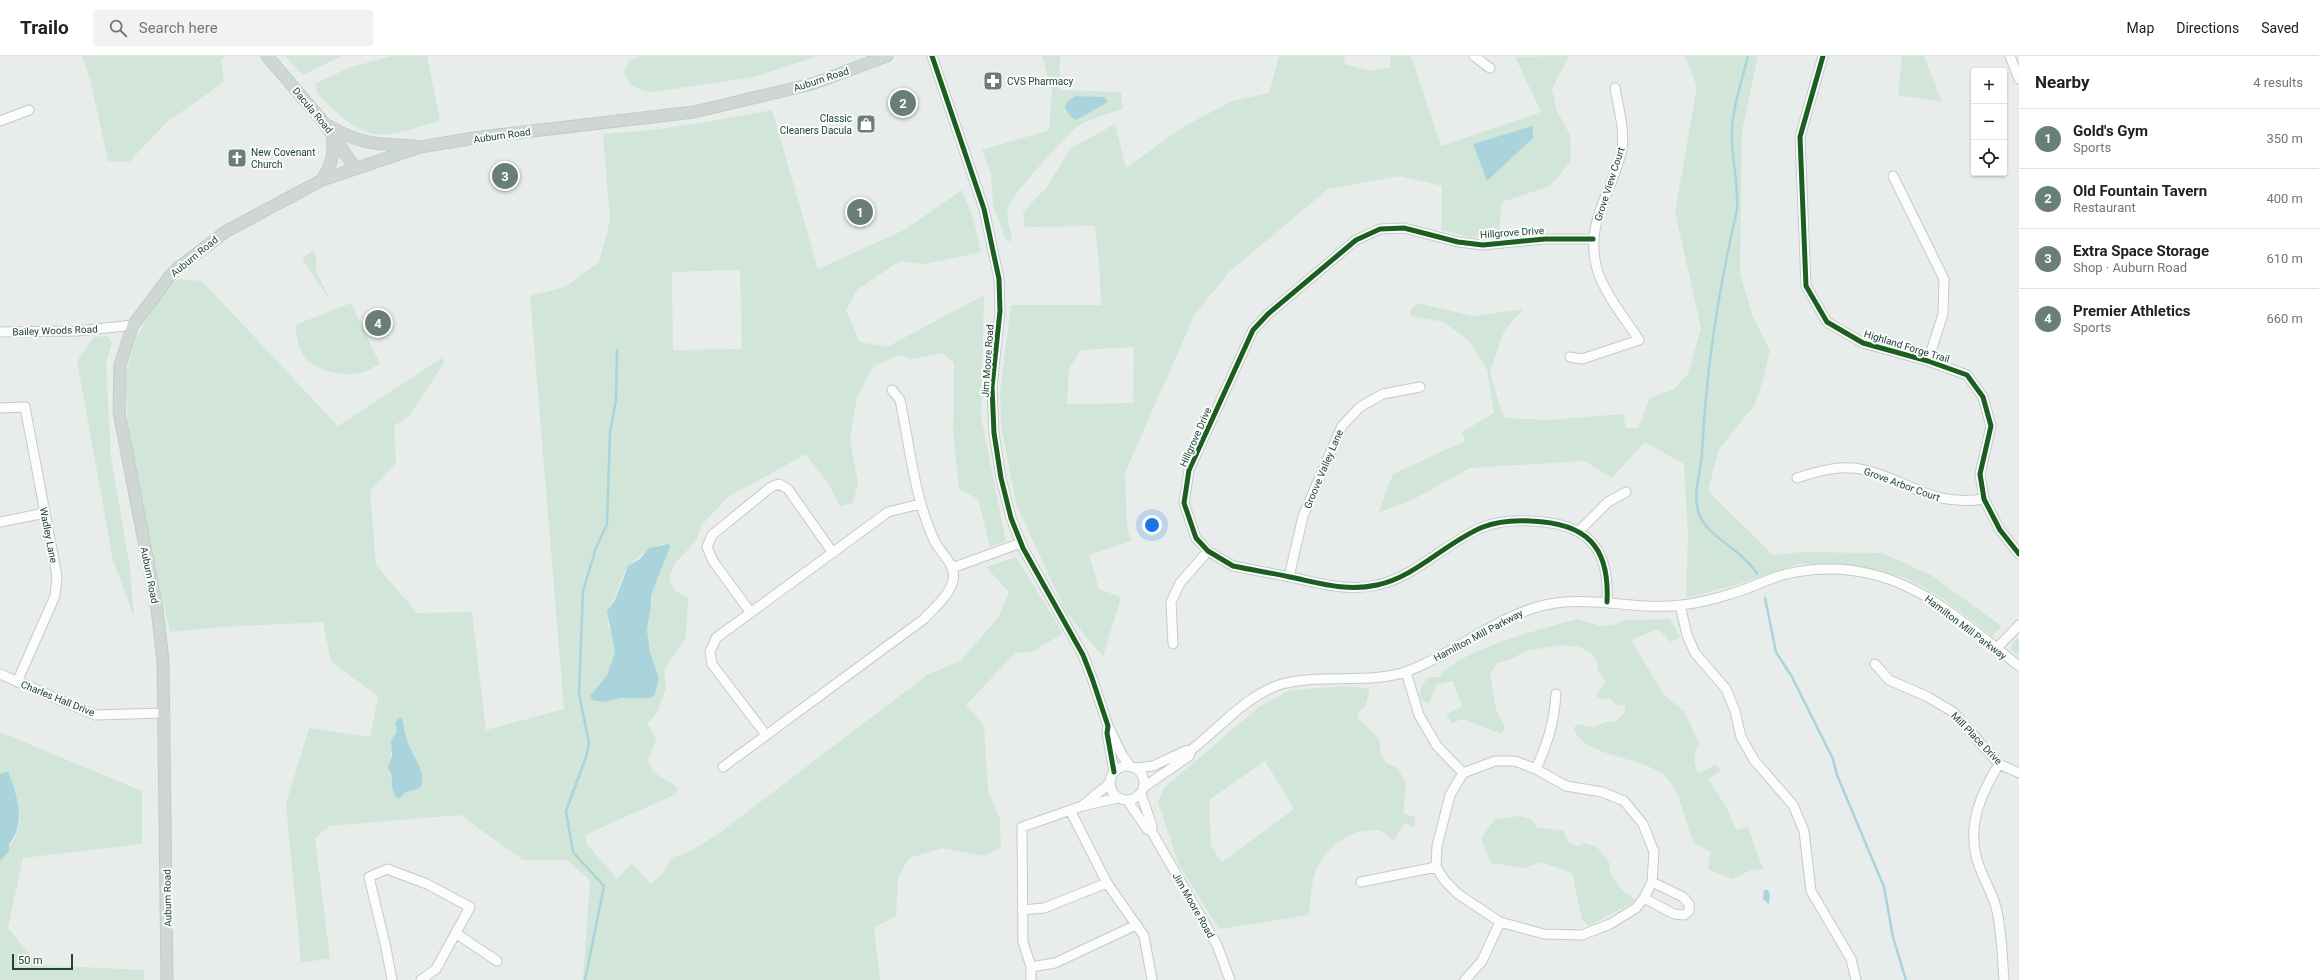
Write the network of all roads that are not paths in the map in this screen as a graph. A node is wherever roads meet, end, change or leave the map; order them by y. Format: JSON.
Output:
{"nodes":[{"id":1,"x":267,"y":56,"type":"edge"},
{"id":2,"x":887,"y":56,"type":"edge"},
{"id":3,"x":932,"y":56,"type":"edge"},
{"id":4,"x":1474,"y":56,"type":"edge"},
{"id":5,"x":1823,"y":56,"type":"edge"},
{"id":6,"x":2010,"y":56,"type":"edge"},
{"id":7,"x":1490,"y":68,"type":"dead end"},
{"id":8,"x":2019,"y":79,"type":"edge"},
{"id":9,"x":1615,"y":88,"type":"dead end"},
{"id":10,"x":29,"y":110,"type":"dead end"},
{"id":11,"x":0,"y":121,"type":"edge"},
{"id":12,"x":328,"y":128,"type":"junction"},
{"id":13,"x":420,"y":147,"type":"junction"},
{"id":14,"x":354,"y":168,"type":"junction"},
{"id":15,"x":1893,"y":176,"type":"dead end"},
{"id":16,"x":322,"y":180,"type":"junction"},
{"id":17,"x":1593,"y":239,"type":"junction"},
{"id":18,"x":133,"y":325,"type":"junction"},
{"id":19,"x":0,"y":332,"type":"edge"},
{"id":20,"x":1570,"y":357,"type":"dead end"},
{"id":21,"x":1928,"y":361,"type":"junction"},
{"id":22,"x":1420,"y":387,"type":"dead end"},
{"id":23,"x":892,"y":390,"type":"dead end"},
{"id":24,"x":0,"y":408,"type":"edge"},
{"id":25,"x":1797,"y":478,"type":"dead end"},
{"id":26,"x":1626,"y":492,"type":"dead end"},
{"id":27,"x":1984,"y":499,"type":"junction"},
{"id":28,"x":920,"y":504,"type":"junction"},
{"id":29,"x":45,"y":513,"type":"junction"},
{"id":30,"x":0,"y":522,"type":"edge"},
{"id":31,"x":1579,"y":531,"type":"junction"},
{"id":32,"x":1021,"y":543,"type":"junction"},
{"id":33,"x":1208,"y":551,"type":"junction"},
{"id":34,"x":833,"y":553,"type":"junction"},
{"id":35,"x":2019,"y":554,"type":"edge"},
{"id":36,"x":952,"y":568,"type":"junction"},
{"id":37,"x":1289,"y":577,"type":"junction"},
{"id":38,"x":1607,"y":602,"type":"junction"},
{"id":39,"x":1680,"y":605,"type":"junction"},
{"id":40,"x":751,"y":613,"type":"junction"},
{"id":41,"x":2019,"y":625,"type":"edge"},
{"id":42,"x":1173,"y":644,"type":"dead end"},
{"id":43,"x":1996,"y":649,"type":"junction"},
{"id":44,"x":1875,"y":664,"type":"dead end"},
{"id":45,"x":2019,"y":666,"type":"edge"},
{"id":46,"x":1406,"y":672,"type":"junction"},
{"id":47,"x":0,"y":674,"type":"edge"},
{"id":48,"x":17,"y":682,"type":"junction"},
{"id":49,"x":1556,"y":694,"type":"dead end"},
{"id":50,"x":165,"y":713,"type":"junction"},
{"id":51,"x":1108,"y":726,"type":"junction"},
{"id":52,"x":766,"y":734,"type":"junction"},
{"id":53,"x":1191,"y":750,"type":"junction"},
{"id":54,"x":2000,"y":764,"type":"junction"},
{"id":55,"x":723,"y":767,"type":"dead end"},
{"id":56,"x":1134,"y":767,"type":"junction"},
{"id":57,"x":1536,"y":768,"type":"junction"},
{"id":58,"x":1114,"y":772,"type":"junction"},
{"id":59,"x":1463,"y":773,"type":"junction"},
{"id":60,"x":2019,"y":774,"type":"edge"},
{"id":61,"x":1110,"y":783,"type":"junction"},
{"id":62,"x":1142,"y":790,"type":"junction"},
{"id":63,"x":1122,"y":799,"type":"junction"},
{"id":64,"x":1082,"y":806,"type":"junction"},
{"id":65,"x":1070,"y":810,"type":"junction"},
{"id":66,"x":1152,"y":832,"type":"junction"},
{"id":67,"x":1436,"y":867,"type":"junction"},
{"id":68,"x":1361,"y":882,"type":"dead end"},
{"id":69,"x":1652,"y":882,"type":"junction"},
{"id":70,"x":1107,"y":884,"type":"junction"},
{"id":71,"x":1644,"y":898,"type":"junction"},
{"id":72,"x":1022,"y":910,"type":"junction"},
{"id":73,"x":1500,"y":922,"type":"junction"},
{"id":74,"x":1136,"y":925,"type":"junction"},
{"id":75,"x":457,"y":934,"type":"junction"},
{"id":76,"x":497,"y":961,"type":"dead end"},
{"id":77,"x":1031,"y":967,"type":"junction"},
{"id":78,"x":167,"y":980,"type":"edge"},
{"id":79,"x":392,"y":980,"type":"edge"},
{"id":80,"x":421,"y":980,"type":"edge"},
{"id":81,"x":1031,"y":980,"type":"edge"},
{"id":82,"x":1152,"y":980,"type":"edge"},
{"id":83,"x":1230,"y":980,"type":"edge"},
{"id":84,"x":1465,"y":980,"type":"edge"},
{"id":85,"x":1856,"y":980,"type":"edge"},
{"id":86,"x":2004,"y":980,"type":"edge"}],
"edges":[{"from":1,"to":12,"type":"main road","name":"Dacula Road"},
{"from":2,"to":13,"type":"main road","name":"Auburn Road"},
{"from":3,"to":32,"type":"street","name":"Jim Moore Road"},
{"from":4,"to":7,"type":"street"},
{"from":5,"to":21,"type":"street","name":"Highland Forge Trail"},
{"from":6,"to":8,"type":"street"},
{"from":9,"to":17,"type":"street","name":"Grove View Court"},
{"from":10,"to":11,"type":"street"},
{"from":12,"to":13,"type":"main road"},
{"from":12,"to":14,"type":"main road","name":"Dacula Road"},
{"from":12,"to":16,"type":"main road"},
{"from":13,"to":14,"type":"main road","name":"Auburn Road"},
{"from":14,"to":16,"type":"main road","name":"Auburn Road"},
{"from":15,"to":21,"type":"street","name":"Highland Forge Trail"},
{"from":16,"to":18,"type":"main road","name":"Auburn Road"},
{"from":17,"to":20,"type":"street","name":"Grove View Court"},
{"from":17,"to":33,"type":"street","name":"Hillgrove Drive"},
{"from":18,"to":19,"type":"street","name":"Bailey Woods Road"},
{"from":18,"to":50,"type":"main road","name":"Auburn Road"},
{"from":21,"to":27,"type":"street","name":"Highland Forge Trail"},
{"from":22,"to":37,"type":"street","name":"Groove Valley Lane"},
{"from":23,"to":28,"type":"street"},
{"from":24,"to":29,"type":"street","name":"Wadley Lane"},
{"from":25,"to":27,"type":"street","name":"Grove Arbor Court"},
{"from":26,"to":31,"type":"street"},
{"from":27,"to":35,"type":"street","name":"Highland Forge Trail"},
{"from":28,"to":34,"type":"street"},
{"from":28,"to":36,"type":"street"},
{"from":29,"to":30,"type":"street"},
{"from":29,"to":48,"type":"street","name":"Wadley Lane"},
{"from":31,"to":37,"type":"street","name":"Hillgrove Drive"},
{"from":31,"to":38,"type":"street","name":"Hillgrove Drive"},
{"from":32,"to":36,"type":"street"},
{"from":32,"to":51,"type":"street","name":"Jim Moore Road"},
{"from":33,"to":37,"type":"street","name":"Hillgrove Drive"},
{"from":33,"to":42,"type":"street"},
{"from":34,"to":40,"type":"street"},
{"from":34,"to":40,"type":"street"},
{"from":36,"to":52,"type":"street"},
{"from":38,"to":39,"type":"street","name":"Hamilton Mill Parkway"},
{"from":38,"to":46,"type":"street","name":"Hamilton Mill Parkway"},
{"from":39,"to":43,"type":"street","name":"Hamilton Mill Parkway"},
{"from":39,"to":85,"type":"street"},
{"from":40,"to":52,"type":"street"},
{"from":41,"to":43,"type":"street"},
{"from":43,"to":45,"type":"street","name":"Hamilton Mill Parkway"},
{"from":44,"to":54,"type":"street","name":"Mill Place Drive"},
{"from":46,"to":53,"type":"street","name":"Hamilton Mill Parkway"},
{"from":46,"to":59,"type":"street"},
{"from":47,"to":48,"type":"street","name":"Charles Hall Drive"},
{"from":48,"to":50,"type":"street","name":"Charles Hall Drive"},
{"from":49,"to":57,"type":"street"},
{"from":50,"to":78,"type":"main road","name":"Auburn Road"},
{"from":51,"to":56,"type":"street","name":"Jim Moore Road"},
{"from":51,"to":58,"type":"street","name":"Jim Moore Road"},
{"from":52,"to":55,"type":"street"},
{"from":53,"to":56,"type":"street","name":"Hamilton Mill Parkway"},
{"from":53,"to":62,"type":"street","name":"Hamilton Mill Parkway"},
{"from":54,"to":60,"type":"street","name":"Mill Place Drive"},
{"from":54,"to":86,"type":"street"},
{"from":56,"to":58,"type":"street"},
{"from":56,"to":62,"type":"street"},
{"from":57,"to":59,"type":"street"},
{"from":57,"to":69,"type":"street"},
{"from":58,"to":61,"type":"street"},
{"from":59,"to":67,"type":"street"},
{"from":61,"to":63,"type":"street"},
{"from":61,"to":64,"type":"street"},
{"from":62,"to":63,"type":"street"},
{"from":62,"to":66,"type":"street","name":"Jim Moore Road"},
{"from":63,"to":64,"type":"street"},
{"from":63,"to":66,"type":"street","name":"Jim Moore Road"},
{"from":64,"to":65,"type":"street"},
{"from":65,"to":70,"type":"street"},
{"from":65,"to":72,"type":"street"},
{"from":66,"to":83,"type":"street","name":"Jim Moore Road"},
{"from":67,"to":68,"type":"street"},
{"from":67,"to":73,"type":"street"},
{"from":69,"to":71,"type":"street"},
{"from":69,"to":71,"type":"street"},
{"from":70,"to":72,"type":"street"},
{"from":70,"to":74,"type":"street"},
{"from":71,"to":73,"type":"street"},
{"from":72,"to":77,"type":"street"},
{"from":73,"to":84,"type":"street"},
{"from":74,"to":77,"type":"street"},
{"from":74,"to":82,"type":"street"},
{"from":75,"to":76,"type":"street"},
{"from":75,"to":79,"type":"street"},
{"from":75,"to":80,"type":"street"},
{"from":77,"to":81,"type":"street"}]}
